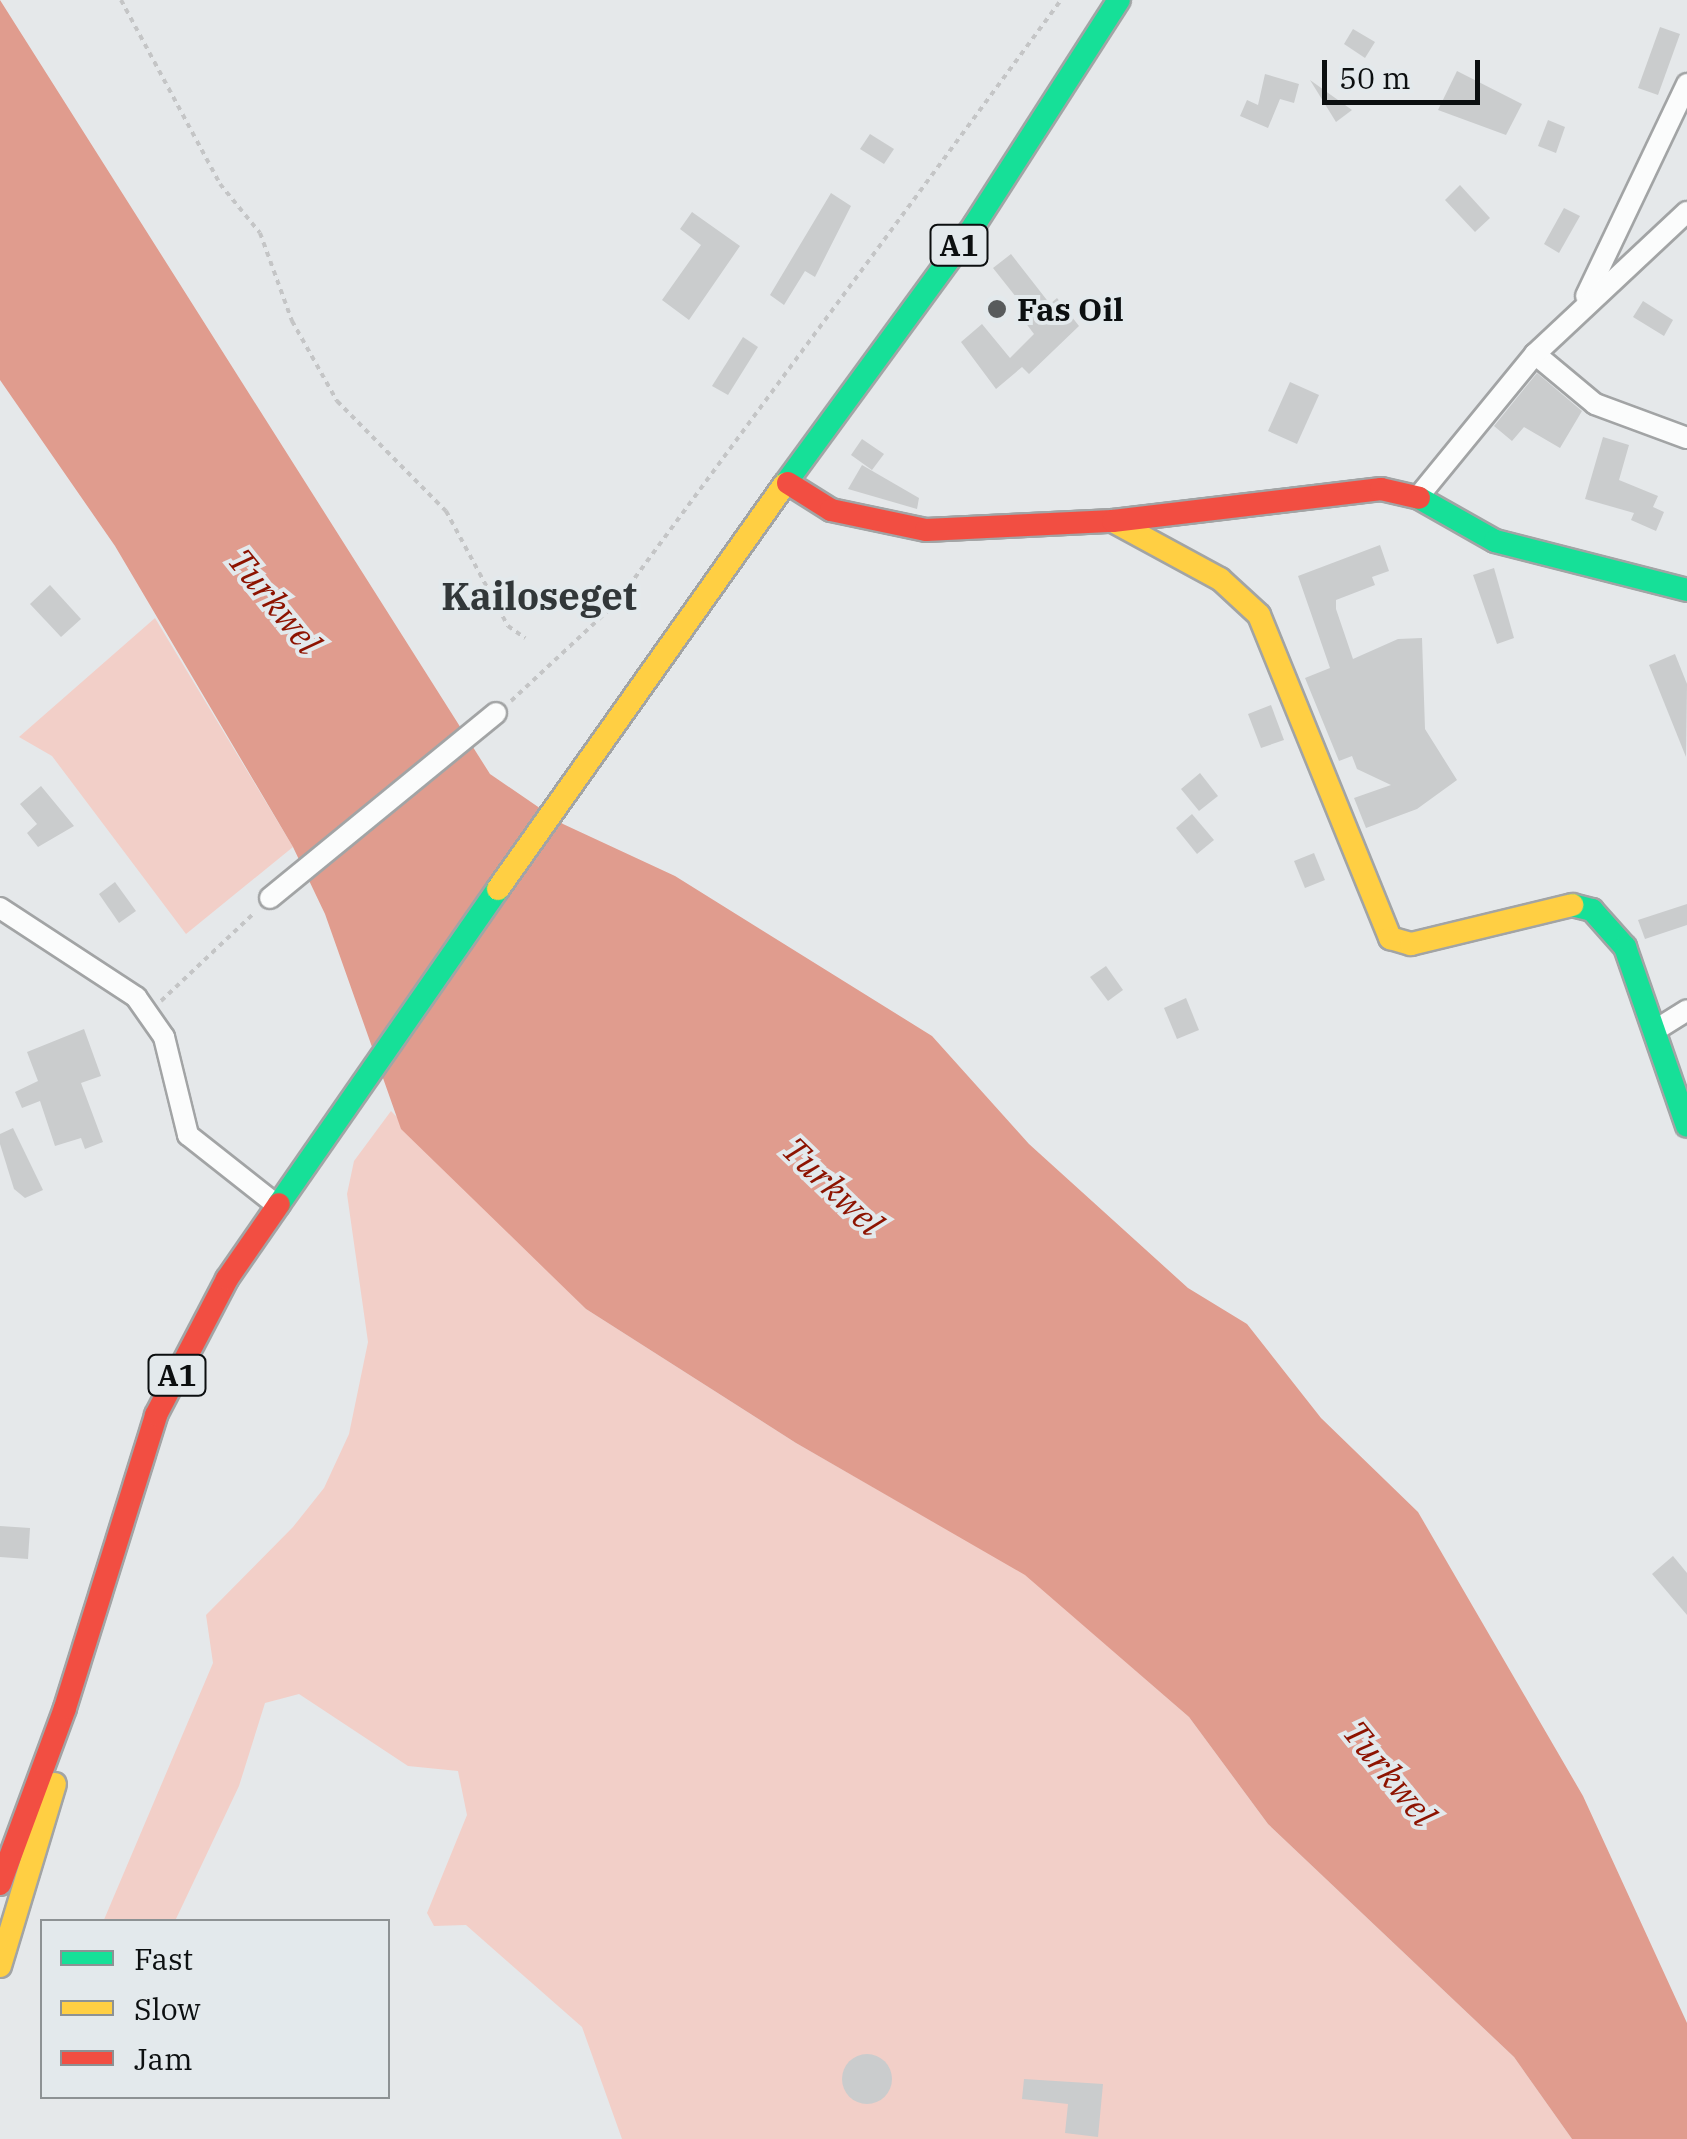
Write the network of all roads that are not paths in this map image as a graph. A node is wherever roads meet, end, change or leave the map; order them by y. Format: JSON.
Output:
{"nodes":[{"id":1,"x":1119,"y":0,"type":"edge"},
{"id":2,"x":1687,"y":84,"type":"edge"},
{"id":3,"x":1687,"y":212,"type":"edge"},
{"id":4,"x":1580,"y":307,"type":"junction"},
{"id":5,"x":1535,"y":354,"type":"junction"},
{"id":6,"x":1687,"y":438,"type":"edge"},
{"id":7,"x":788,"y":483,"type":"junction"},
{"id":8,"x":1418,"y":497,"type":"junction"},
{"id":9,"x":1113,"y":521,"type":"junction"},
{"id":10,"x":1687,"y":590,"type":"edge"},
{"id":11,"x":496,"y":714,"type":"road end"},
{"id":12,"x":270,"y":898,"type":"road end"},
{"id":13,"x":0,"y":908,"type":"edge"},
{"id":14,"x":1687,"y":1010,"type":"edge"},
{"id":15,"x":1654,"y":1031,"type":"junction"},
{"id":16,"x":1687,"y":1126,"type":"edge"},
{"id":17,"x":278,"y":1206,"type":"junction"},
{"id":18,"x":66,"y":1708,"type":"junction"},
{"id":19,"x":0,"y":1884,"type":"edge"},
{"id":20,"x":0,"y":1966,"type":"edge"}],
"edges":[{"from":1,"to":7,"type":"main road","number":"A1"},
{"from":2,"to":4,"type":"street"},
{"from":3,"to":4,"type":"street"},
{"from":4,"to":5,"type":"street"},
{"from":5,"to":6,"type":"street"},
{"from":5,"to":8,"type":"street"},
{"from":7,"to":9,"type":"main road"},
{"from":7,"to":17,"type":"main road","number":"A1"},
{"from":8,"to":9,"type":"main road"},
{"from":8,"to":10,"type":"main road"},
{"from":9,"to":15,"type":"main road"},
{"from":11,"to":12,"type":"street"},
{"from":13,"to":17,"type":"street"},
{"from":14,"to":15,"type":"street"},
{"from":15,"to":16,"type":"main road"},
{"from":17,"to":18,"type":"main road","number":"A1"},
{"from":18,"to":19,"type":"main road","number":"A1"},
{"from":18,"to":20,"type":"main road","number":"A1"}]}
